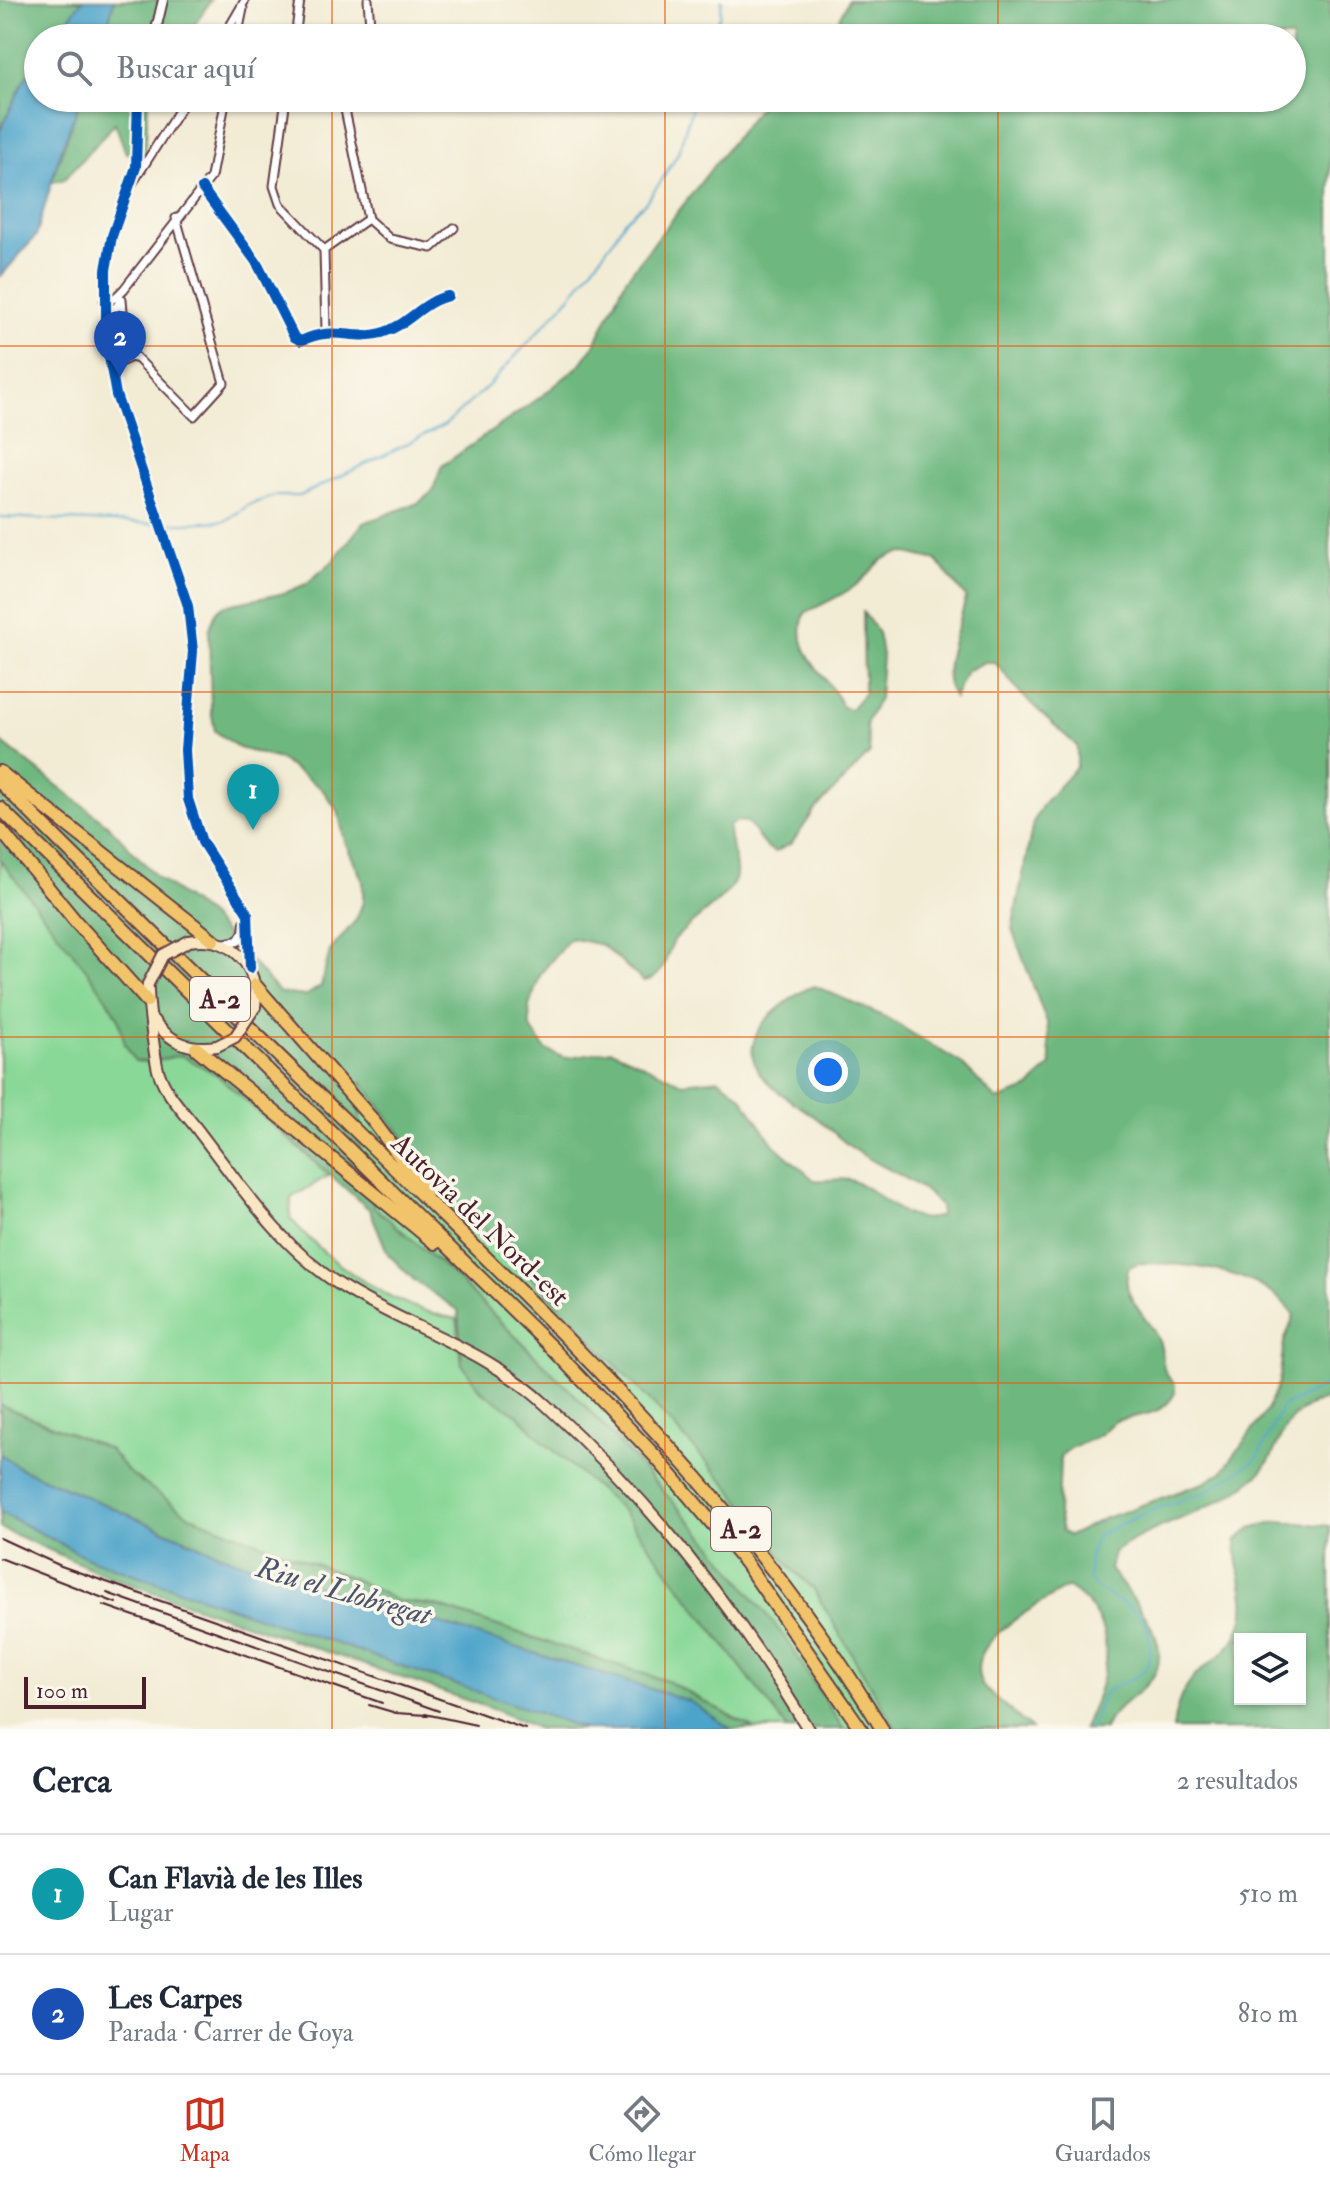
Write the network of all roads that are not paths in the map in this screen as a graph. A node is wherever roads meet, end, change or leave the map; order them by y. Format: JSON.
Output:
{"nodes":[{"id":1,"x":163,"y":0,"type":"edge"},
{"id":2,"x":300,"y":0,"type":"edge"},
{"id":3,"x":368,"y":0,"type":"edge"},
{"id":4,"x":244,"y":1,"type":"edge"},
{"id":5,"x":157,"y":24,"type":"edge"},
{"id":6,"x":231,"y":24,"type":"edge"},
{"id":7,"x":240,"y":24,"type":"edge"},
{"id":8,"x":297,"y":24,"type":"edge"},
{"id":9,"x":370,"y":24,"type":"edge"},
{"id":10,"x":138,"y":112,"type":"edge"},
{"id":11,"x":178,"y":112,"type":"edge"},
{"id":12,"x":223,"y":112,"type":"edge"},
{"id":13,"x":284,"y":112,"type":"edge"},
{"id":14,"x":345,"y":112,"type":"edge"},
{"id":15,"x":132,"y":184,"type":"junction"},
{"id":16,"x":202,"y":188,"type":"junction"},
{"id":17,"x":176,"y":218,"type":"junction"},
{"id":18,"x":368,"y":219,"type":"junction"},
{"id":19,"x":454,"y":228,"type":"dead end"},
{"id":20,"x":324,"y":250,"type":"junction"},
{"id":21,"x":124,"y":289,"type":"junction"},
{"id":22,"x":448,"y":296,"type":"dead end"},
{"id":23,"x":122,"y":299,"type":"junction"},
{"id":24,"x":104,"y":301,"type":"junction"},
{"id":25,"x":105,"y":325,"type":"junction"},
{"id":26,"x":326,"y":331,"type":"junction"},
{"id":27,"x":106,"y":340,"type":"junction"},
{"id":28,"x":135,"y":358,"type":"junction"},
{"id":29,"x":111,"y":376,"type":"junction"},
{"id":30,"x":0,"y":772,"type":"edge"},
{"id":31,"x":0,"y":782,"type":"edge"},
{"id":32,"x":0,"y":808,"type":"edge"},
{"id":33,"x":0,"y":829,"type":"edge"},
{"id":34,"x":242,"y":905,"type":"junction"},
{"id":35,"x":218,"y":942,"type":"junction"},
{"id":36,"x":250,"y":968,"type":"junction"},
{"id":37,"x":255,"y":985,"type":"junction"},
{"id":38,"x":147,"y":1001,"type":"junction"},
{"id":39,"x":153,"y":1020,"type":"junction"},
{"id":40,"x":176,"y":1042,"type":"junction"},
{"id":41,"x":196,"y":1048,"type":"junction"},
{"id":42,"x":156,"y":1060,"type":"junction"},
{"id":43,"x":442,"y":1214,"type":"junction"},
{"id":44,"x":472,"y":1270,"type":"junction"},
{"id":45,"x":808,"y":1729,"type":"edge"},
{"id":46,"x":861,"y":1729,"type":"edge"},
{"id":47,"x":882,"y":1729,"type":"edge"}],
"edges":[{"from":1,"to":5,"type":"street"},
{"from":2,"to":8,"type":"street"},
{"from":3,"to":9,"type":"street"},
{"from":4,"to":6,"type":"street"},
{"from":4,"to":7,"type":"street"},
{"from":10,"to":15,"type":"street"},
{"from":11,"to":15,"type":"street"},
{"from":12,"to":16,"type":"street"},
{"from":13,"to":20,"type":"street"},
{"from":14,"to":18,"type":"street"},
{"from":15,"to":24,"type":"street"},
{"from":16,"to":17,"type":"street"},
{"from":16,"to":26,"type":"street"},
{"from":17,"to":21,"type":"street"},
{"from":17,"to":28,"type":"street"},
{"from":18,"to":19,"type":"street"},
{"from":18,"to":20,"type":"street"},
{"from":20,"to":26,"type":"street"},
{"from":21,"to":23,"type":"street"},
{"from":21,"to":24,"type":"street"},
{"from":22,"to":26,"type":"street"},
{"from":23,"to":25,"type":"street"},
{"from":23,"to":28,"type":"street"},
{"from":24,"to":25,"type":"street"},
{"from":25,"to":27,"type":"street"},
{"from":27,"to":28,"type":"street"},
{"from":27,"to":29,"type":"street"},
{"from":28,"to":29,"type":"street"},
{"from":29,"to":34,"type":"street"},
{"from":30,"to":35,"type":"highway"},
{"from":31,"to":43,"type":"highway","name":"Autovia del Nord-est","number":"A-2"},
{"from":32,"to":44,"type":"highway","name":"Autovia del Nord-est","number":"A-2"},
{"from":33,"to":38,"type":"highway"},
{"from":34,"to":35,"type":"street"},
{"from":34,"to":36,"type":"street"},
{"from":35,"to":36,"type":"main road"},
{"from":35,"to":38,"type":"main road","bridge":true},
{"from":36,"to":37,"type":"main road"},
{"from":37,"to":41,"type":"main road","bridge":true},
{"from":37,"to":43,"type":"highway"},
{"from":38,"to":39,"type":"main road"},
{"from":39,"to":40,"type":"main road"},
{"from":39,"to":42,"type":"main road"},
{"from":40,"to":41,"type":"main road"},
{"from":40,"to":42,"type":"main road"},
{"from":41,"to":44,"type":"highway"},
{"from":42,"to":45,"type":"main road"},
{"from":43,"to":47,"type":"highway","name":"Autovia del Nord-est","number":"A-2"},
{"from":44,"to":46,"type":"highway","name":"Autovia del Nord-est","number":"A-2"}]}
